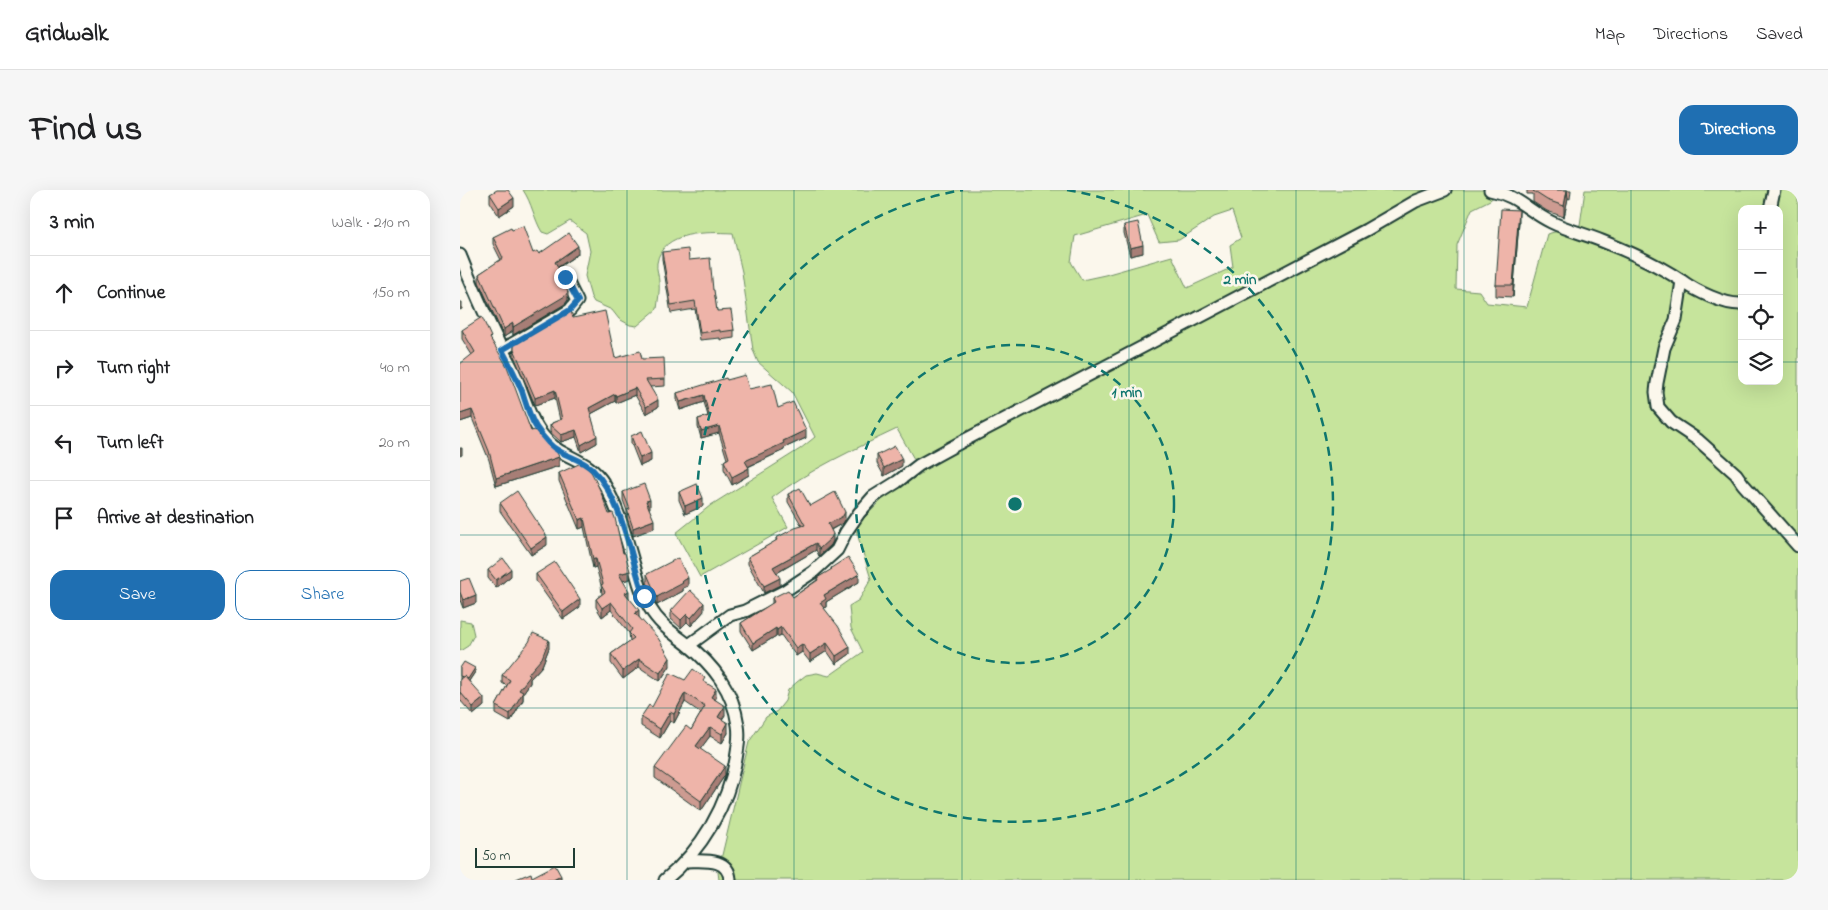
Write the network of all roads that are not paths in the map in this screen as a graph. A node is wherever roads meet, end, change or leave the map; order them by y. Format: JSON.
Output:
{"nodes":[{"id":1,"x":1445,"y":190,"type":"edge"},
{"id":2,"x":1490,"y":190,"type":"edge"},
{"id":3,"x":1774,"y":190,"type":"edge"},
{"id":4,"x":1771,"y":205,"type":"edge"},
{"id":5,"x":460,"y":255,"type":"edge"},
{"id":6,"x":565,"y":277,"type":"dead end"},
{"id":7,"x":1682,"y":281,"type":"junction"},
{"id":8,"x":1738,"y":304,"type":"edge"},
{"id":9,"x":502,"y":350,"type":"junction"},
{"id":10,"x":1798,"y":546,"type":"edge"},
{"id":11,"x":689,"y":645,"type":"junction"},
{"id":12,"x":686,"y":861,"type":"junction"},
{"id":13,"x":666,"y":880,"type":"edge"},
{"id":14,"x":730,"y":880,"type":"edge"}],
"edges":[{"from":1,"to":11,"type":"street"},
{"from":2,"to":7,"type":"street"},
{"from":3,"to":4,"type":"street"},
{"from":5,"to":9,"type":"street"},
{"from":6,"to":9,"type":"street"},
{"from":7,"to":8,"type":"street"},
{"from":7,"to":10,"type":"street"},
{"from":9,"to":11,"type":"street"},
{"from":11,"to":12,"type":"street"},
{"from":12,"to":13,"type":"street"},
{"from":12,"to":14,"type":"street"}]}
